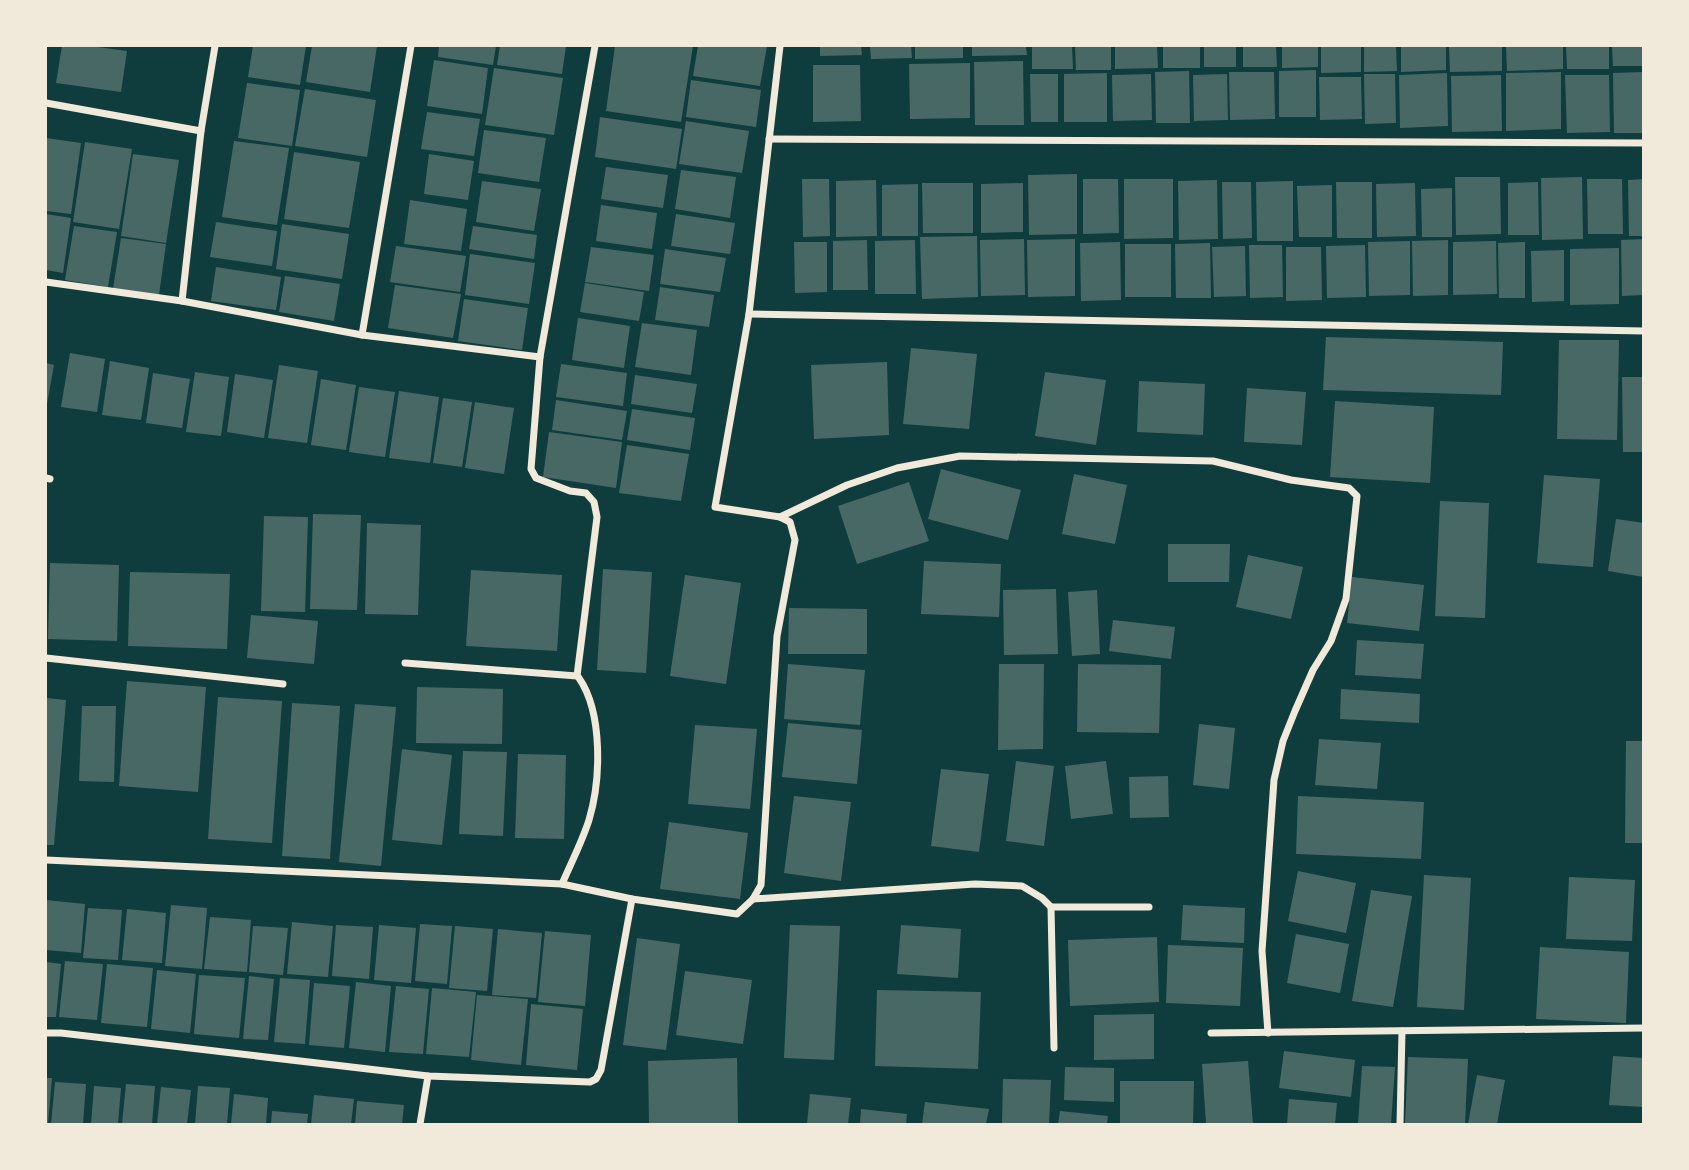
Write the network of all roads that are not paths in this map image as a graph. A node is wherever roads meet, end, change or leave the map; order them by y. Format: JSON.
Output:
{"nodes":[{"id":1,"x":215,"y":46,"type":"edge"},
{"id":2,"x":411,"y":46,"type":"edge"},
{"id":3,"x":595,"y":46,"type":"edge"},
{"id":4,"x":780,"y":46,"type":"edge"},
{"id":5,"x":46,"y":103,"type":"edge"},
{"id":6,"x":201,"y":131,"type":"junction"},
{"id":7,"x":769,"y":139,"type":"junction"},
{"id":8,"x":1643,"y":143,"type":"edge"},
{"id":9,"x":46,"y":282,"type":"edge"},
{"id":10,"x":182,"y":302,"type":"junction"},
{"id":11,"x":749,"y":314,"type":"junction"},
{"id":12,"x":1643,"y":331,"type":"edge"},
{"id":13,"x":362,"y":335,"type":"junction"},
{"id":14,"x":540,"y":356,"type":"junction"},
{"id":15,"x":780,"y":517,"type":"junction"},
{"id":16,"x":46,"y":658,"type":"edge"},
{"id":17,"x":405,"y":663,"type":"dead end"},
{"id":18,"x":577,"y":676,"type":"junction"},
{"id":19,"x":283,"y":684,"type":"dead end"},
{"id":20,"x":46,"y":860,"type":"edge"},
{"id":21,"x":562,"y":884,"type":"junction"},
{"id":22,"x":632,"y":899,"type":"junction"},
{"id":23,"x":753,"y":899,"type":"junction"},
{"id":24,"x":1051,"y":907,"type":"junction"},
{"id":25,"x":1149,"y":907,"type":"dead end"},
{"id":26,"x":1643,"y":1028,"type":"edge"},
{"id":27,"x":1402,"y":1031,"type":"junction"},
{"id":28,"x":46,"y":1033,"type":"edge"},
{"id":29,"x":1211,"y":1033,"type":"dead end"},
{"id":30,"x":1268,"y":1033,"type":"junction"},
{"id":31,"x":1054,"y":1048,"type":"dead end"},
{"id":32,"x":428,"y":1076,"type":"junction"},
{"id":33,"x":420,"y":1125,"type":"edge"},
{"id":34,"x":1400,"y":1125,"type":"edge"}],
"edges":[{"from":1,"to":6,"type":"street"},
{"from":2,"to":13,"type":"street"},
{"from":3,"to":14,"type":"street"},
{"from":4,"to":7,"type":"street"},
{"from":5,"to":6,"type":"street"},
{"from":6,"to":10,"type":"street"},
{"from":7,"to":8,"type":"street"},
{"from":7,"to":11,"type":"street"},
{"from":9,"to":10,"type":"street"},
{"from":10,"to":13,"type":"street"},
{"from":11,"to":12,"type":"street"},
{"from":11,"to":15,"type":"street"},
{"from":13,"to":14,"type":"street"},
{"from":14,"to":18,"type":"street"},
{"from":15,"to":23,"type":"street"},
{"from":15,"to":30,"type":"street"},
{"from":16,"to":19,"type":"street"},
{"from":17,"to":18,"type":"street"},
{"from":18,"to":21,"type":"street"},
{"from":20,"to":21,"type":"street"},
{"from":21,"to":22,"type":"street"},
{"from":22,"to":23,"type":"street"},
{"from":22,"to":32,"type":"street"},
{"from":23,"to":24,"type":"street"},
{"from":24,"to":25,"type":"street"},
{"from":24,"to":31,"type":"street"},
{"from":26,"to":27,"type":"street"},
{"from":27,"to":30,"type":"street"},
{"from":27,"to":34,"type":"street"},
{"from":28,"to":32,"type":"street"},
{"from":29,"to":30,"type":"street"},
{"from":32,"to":33,"type":"street"}]}
